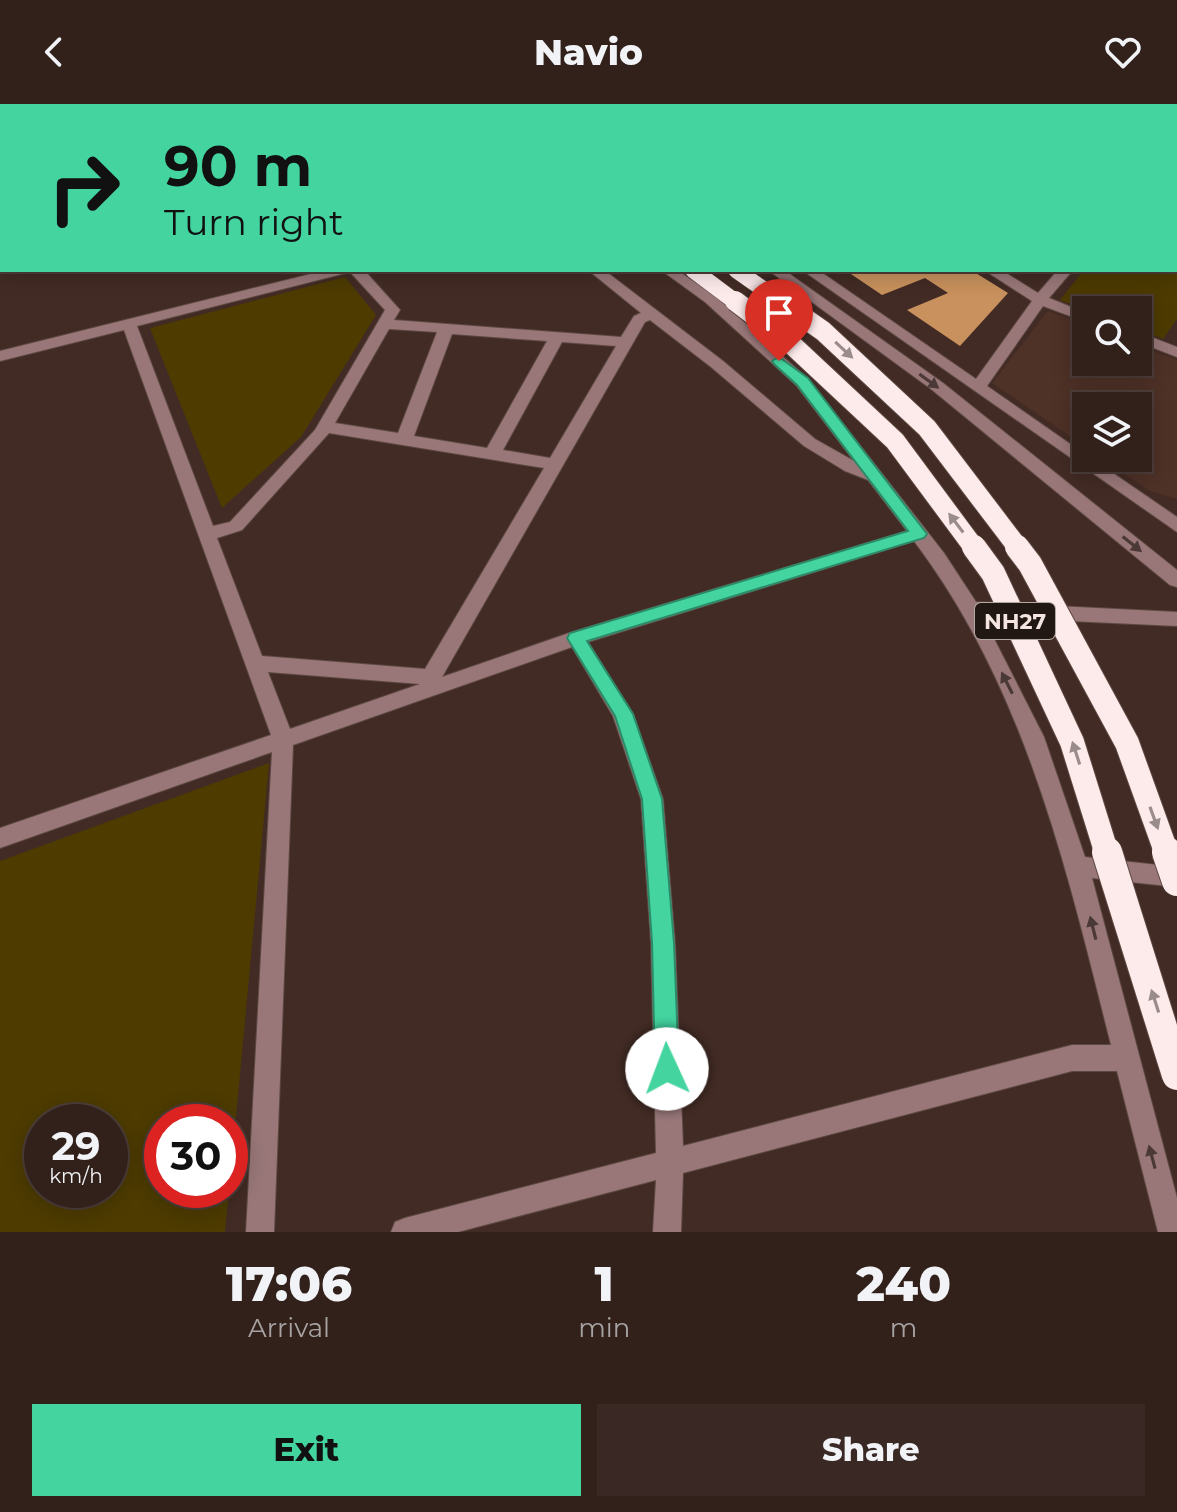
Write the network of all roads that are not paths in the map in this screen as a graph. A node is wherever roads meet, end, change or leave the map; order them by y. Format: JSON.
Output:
{"nodes":[{"id":1,"x":336,"y":272,"type":"edge"},
{"id":2,"x":358,"y":272,"type":"edge"},
{"id":3,"x":597,"y":272,"type":"edge"},
{"id":4,"x":671,"y":272,"type":"edge"},
{"id":5,"x":696,"y":272,"type":"edge"},
{"id":6,"x":739,"y":272,"type":"edge"},
{"id":7,"x":778,"y":272,"type":"edge"},
{"id":8,"x":812,"y":272,"type":"edge"},
{"id":9,"x":994,"y":272,"type":"edge"},
{"id":10,"x":1064,"y":272,"type":"edge"},
{"id":11,"x":1040,"y":300,"type":"junction"},
{"id":12,"x":1072,"y":313,"type":"edge"},
{"id":13,"x":650,"y":315,"type":"junction"},
{"id":14,"x":129,"y":324,"type":"junction"},
{"id":15,"x":384,"y":324,"type":"junction"},
{"id":16,"x":446,"y":329,"type":"junction"},
{"id":17,"x":557,"y":337,"type":"junction"},
{"id":18,"x":1152,"y":341,"type":"edge"},
{"id":19,"x":626,"y":342,"type":"junction"},
{"id":20,"x":1176,"y":349,"type":"edge"},
{"id":21,"x":0,"y":356,"type":"edge"},
{"id":22,"x":978,"y":387,"type":"junction"},
{"id":23,"x":325,"y":427,"type":"junction"},
{"id":24,"x":404,"y":440,"type":"junction"},
{"id":25,"x":492,"y":454,"type":"junction"},
{"id":26,"x":555,"y":464,"type":"junction"},
{"id":27,"x":875,"y":476,"type":"junction"},
{"id":28,"x":1156,"y":511,"type":"junction"},
{"id":29,"x":1177,"y":512,"type":"edge"},
{"id":30,"x":1177,"y":526,"type":"edge"},
{"id":31,"x":209,"y":534,"type":"junction"},
{"id":32,"x":918,"y":534,"type":"junction"},
{"id":33,"x":1177,"y":580,"type":"edge"},
{"id":34,"x":970,"y":609,"type":"junction"},
{"id":35,"x":1177,"y":619,"type":"edge"},
{"id":36,"x":576,"y":638,"type":"junction"},
{"id":37,"x":256,"y":663,"type":"junction"},
{"id":38,"x":434,"y":682,"type":"junction"},
{"id":39,"x":283,"y":739,"type":"junction"},
{"id":40,"x":0,"y":838,"type":"edge"},
{"id":41,"x":1077,"y":866,"type":"junction"},
{"id":42,"x":1177,"y":879,"type":"edge"},
{"id":43,"x":1126,"y":1058,"type":"junction"},
{"id":44,"x":1177,"y":1075,"type":"edge"},
{"id":45,"x":670,"y":1164,"type":"junction"},
{"id":46,"x":260,"y":1232,"type":"edge"},
{"id":47,"x":405,"y":1232,"type":"edge"},
{"id":48,"x":667,"y":1232,"type":"edge"},
{"id":49,"x":1172,"y":1232,"type":"edge"}],
"edges":[{"from":1,"to":14,"type":"street"},
{"from":2,"to":15,"type":"street"},
{"from":3,"to":13,"type":"street"},
{"from":4,"to":27,"type":"street"},
{"from":44,"to":5,"type":"highway","number":"NH27","one_way":true,"bridge":true},
{"from":6,"to":42,"type":"highway","number":"NH27","one_way":true,"bridge":true},
{"from":7,"to":33,"type":"street","one_way":true},
{"from":8,"to":22,"type":"street"},
{"from":9,"to":11,"type":"street"},
{"from":10,"to":11,"type":"street"},
{"from":11,"to":12,"type":"street"},
{"from":11,"to":22,"type":"street"},
{"from":13,"to":19,"type":"street"},
{"from":13,"to":27,"type":"street"},
{"from":14,"to":21,"type":"street"},
{"from":14,"to":31,"type":"street"},
{"from":15,"to":16,"type":"street"},
{"from":15,"to":23,"type":"street"},
{"from":16,"to":17,"type":"street"},
{"from":16,"to":24,"type":"street"},
{"from":17,"to":19,"type":"street"},
{"from":17,"to":25,"type":"street"},
{"from":18,"to":20,"type":"street"},
{"from":19,"to":26,"type":"street"},
{"from":22,"to":28,"type":"street"},
{"from":23,"to":24,"type":"street"},
{"from":23,"to":31,"type":"street"},
{"from":24,"to":25,"type":"street"},
{"from":25,"to":26,"type":"street"},
{"from":26,"to":38,"type":"street"},
{"from":27,"to":32,"type":"street"},
{"from":28,"to":29,"type":"street"},
{"from":28,"to":30,"type":"street"},
{"from":31,"to":37,"type":"street"},
{"from":32,"to":34,"type":"street"},
{"from":32,"to":36,"type":"street"},
{"from":34,"to":35,"type":"street"},
{"from":41,"to":34,"type":"street","one_way":true},
{"from":36,"to":38,"type":"street"},
{"from":36,"to":45,"type":"street"},
{"from":37,"to":38,"type":"street"},
{"from":37,"to":39,"type":"street"},
{"from":38,"to":39,"type":"street"},
{"from":39,"to":40,"type":"street"},
{"from":39,"to":46,"type":"street"},
{"from":41,"to":42,"type":"street"},
{"from":43,"to":41,"type":"street","one_way":true},
{"from":43,"to":45,"type":"street"},
{"from":49,"to":43,"type":"street","one_way":true},
{"from":45,"to":47,"type":"street"},
{"from":45,"to":48,"type":"street"}]}
